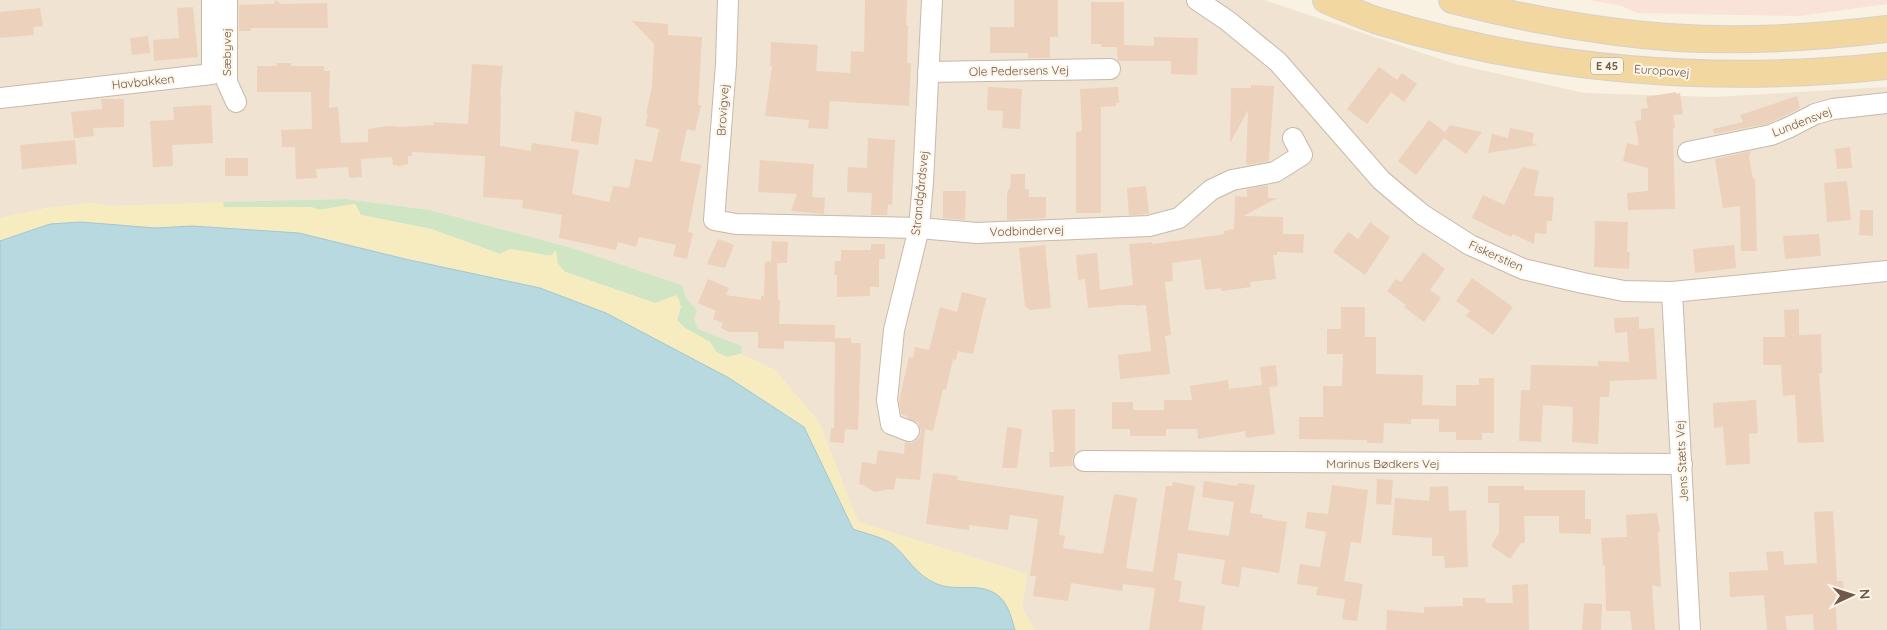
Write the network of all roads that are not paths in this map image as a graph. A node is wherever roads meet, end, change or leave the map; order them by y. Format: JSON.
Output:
{"nodes":[{"id":1,"x":212,"y":0,"type":"edge"},
{"id":2,"x":227,"y":0,"type":"edge"},
{"id":3,"x":728,"y":0,"type":"edge"},
{"id":4,"x":932,"y":0,"type":"edge"},
{"id":5,"x":1197,"y":0,"type":"edge"},
{"id":6,"x":1452,"y":0,"type":"edge"},
{"id":7,"x":1335,"y":1,"type":"edge"},
{"id":8,"x":1368,"y":10,"type":"edge"},
{"id":9,"x":1887,"y":30,"type":"edge"},
{"id":10,"x":1887,"y":66,"type":"edge"},
{"id":11,"x":1110,"y":69,"type":"dead end"},
{"id":12,"x":928,"y":72,"type":"junction"},
{"id":13,"x":0,"y":98,"type":"edge"},
{"id":14,"x":236,"y":102,"type":"dead end"},
{"id":15,"x":1887,"y":103,"type":"edge"},
{"id":16,"x":1292,"y":138,"type":"dead end"},
{"id":17,"x":1688,"y":152,"type":"dead end"},
{"id":18,"x":714,"y":220,"type":"joint"},
{"id":19,"x":919,"y":228,"type":"junction"},
{"id":20,"x":1887,"y":271,"type":"edge"},
{"id":21,"x":1672,"y":292,"type":"junction"},
{"id":22,"x":909,"y":431,"type":"dead end"},
{"id":23,"x":1084,"y":461,"type":"dead end"},
{"id":24,"x":1682,"y":464,"type":"junction"},
{"id":25,"x":1690,"y":630,"type":"edge"}],
"edges":[{"from":1,"to":13,"type":"street","name":"Havbakken"},
{"from":2,"to":14,"type":"street","name":"Sæbyvej"},
{"from":3,"to":18,"type":"street","name":"Brovigvej"},
{"from":4,"to":12,"type":"street","name":"Strandgårdsvej"},
{"from":5,"to":21,"type":"street","name":"Fiskerstien"},
{"from":6,"to":9,"type":"main road"},
{"from":7,"to":8,"type":"main road","name":"Europavej","number":"E 45"},
{"from":8,"to":10,"type":"main road","name":"Europavej","number":"E 45"},
{"from":11,"to":12,"type":"street","name":"Ole Pedersens Vej"},
{"from":12,"to":19,"type":"street","name":"Strandgårdsvej"},
{"from":15,"to":17,"type":"street","name":"Lundensvej"},
{"from":16,"to":19,"type":"street","name":"Vodbindervej"},
{"from":18,"to":19,"type":"street","name":"Vodbindervej"},
{"from":19,"to":22,"type":"street","name":"Strandgårdsvej"},
{"from":20,"to":21,"type":"street","name":"Fiskerstien"},
{"from":21,"to":24,"type":"street","name":"Jens Stæts Vej"},
{"from":23,"to":24,"type":"street","name":"Marinus Bødkers Vej"},
{"from":24,"to":25,"type":"street","name":"Jens Stæts Vej"}]}
